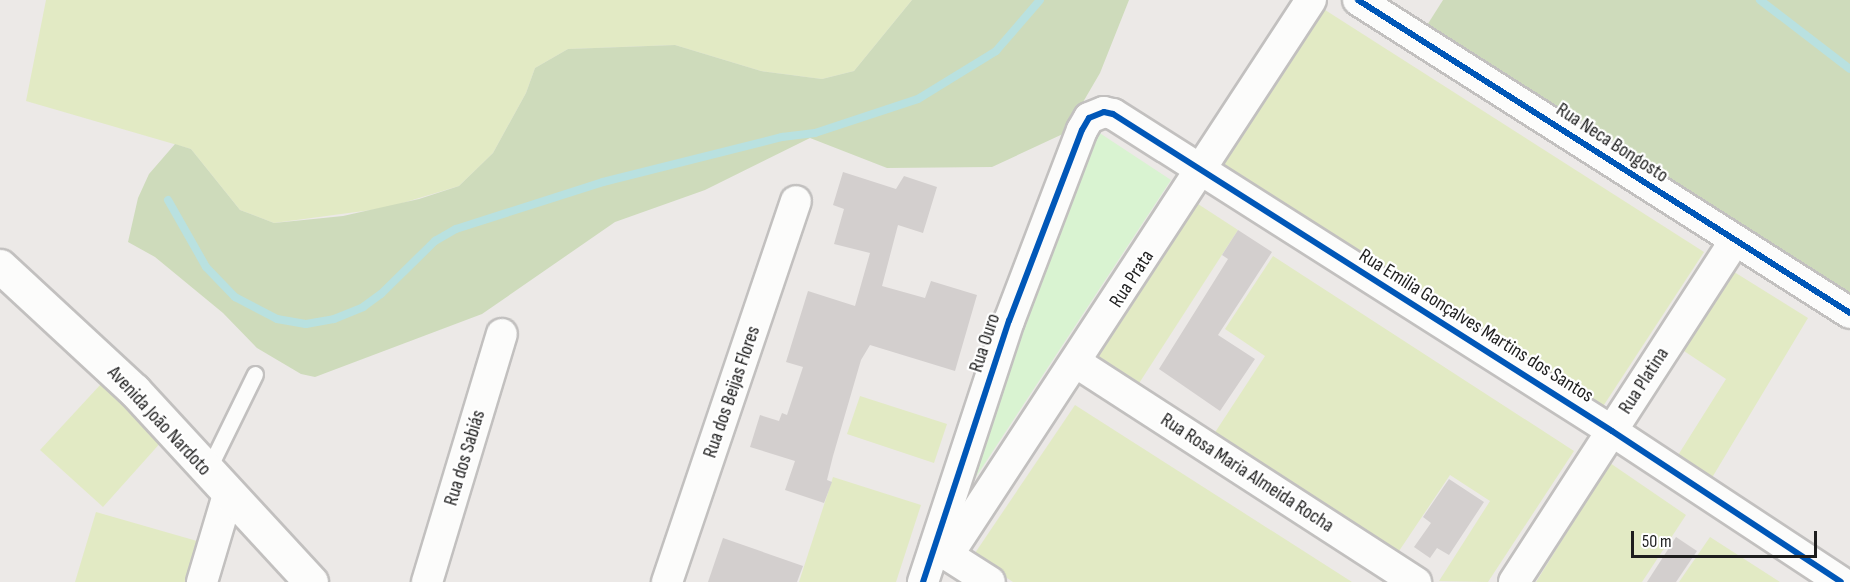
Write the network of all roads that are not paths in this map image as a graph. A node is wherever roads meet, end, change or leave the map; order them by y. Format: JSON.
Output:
{"nodes":[{"id":1,"x":1311,"y":0,"type":"edge"},
{"id":2,"x":1358,"y":0,"type":"edge"},
{"id":3,"x":1089,"y":118,"type":"joint"},
{"id":4,"x":1202,"y":172,"type":"junction"},
{"id":5,"x":796,"y":201,"type":"dead end"},
{"id":6,"x":1735,"y":241,"type":"junction"},
{"id":7,"x":0,"y":266,"type":"edge"},
{"id":8,"x":1850,"y":313,"type":"edge"},
{"id":9,"x":502,"y":334,"type":"dead end"},
{"id":10,"x":1077,"y":363,"type":"junction"},
{"id":11,"x":255,"y":374,"type":"dead end"},
{"id":12,"x":1612,"y":431,"type":"junction"},
{"id":13,"x":218,"y":484,"type":"junction"},
{"id":14,"x":941,"y":551,"type":"junction"},
{"id":15,"x":202,"y":582,"type":"edge"},
{"id":16,"x":311,"y":582,"type":"edge"},
{"id":17,"x":427,"y":582,"type":"edge"},
{"id":18,"x":667,"y":582,"type":"edge"},
{"id":19,"x":923,"y":582,"type":"edge"},
{"id":20,"x":990,"y":582,"type":"edge"},
{"id":21,"x":1416,"y":582,"type":"edge"},
{"id":22,"x":1514,"y":582,"type":"edge"},
{"id":23,"x":1841,"y":582,"type":"edge"}],
"edges":[{"from":1,"to":4,"type":"street","name":"Rua Prata"},
{"from":2,"to":6,"type":"street","name":"Rua Neca Bongosto"},
{"from":3,"to":4,"type":"street","name":"Rua Emilia Gonçalves Martins dos Santos"},
{"from":3,"to":14,"type":"street","name":"Rua Ouro"},
{"from":4,"to":10,"type":"street","name":"Rua Prata"},
{"from":4,"to":12,"type":"street","name":"Rua Emilia Gonçalves Martins dos Santos"},
{"from":5,"to":18,"type":"street","name":"Rua dos Beijas Flores"},
{"from":6,"to":8,"type":"street","name":"Rua Neca Bongosto"},
{"from":6,"to":12,"type":"street","name":"Rua Platina"},
{"from":7,"to":13,"type":"street","name":"Avenida João Nardoto"},
{"from":9,"to":17,"type":"street","name":"Rua dos Sabiás"},
{"from":10,"to":14,"type":"street","name":"Rua Prata"},
{"from":10,"to":21,"type":"street","name":"Rua Rosa Maria Almeida Rocha"},
{"from":11,"to":13,"type":"lane"},
{"from":12,"to":22,"type":"street","name":"Rua Platina"},
{"from":12,"to":23,"type":"street","name":"Rua Emilia Gonçalves Martins dos Santos"},
{"from":13,"to":15,"type":"street"},
{"from":13,"to":16,"type":"street","name":"Avenida João Nardoto"},
{"from":14,"to":19,"type":"street","name":"Rua Ouro"},
{"from":14,"to":20,"type":"street"}]}
